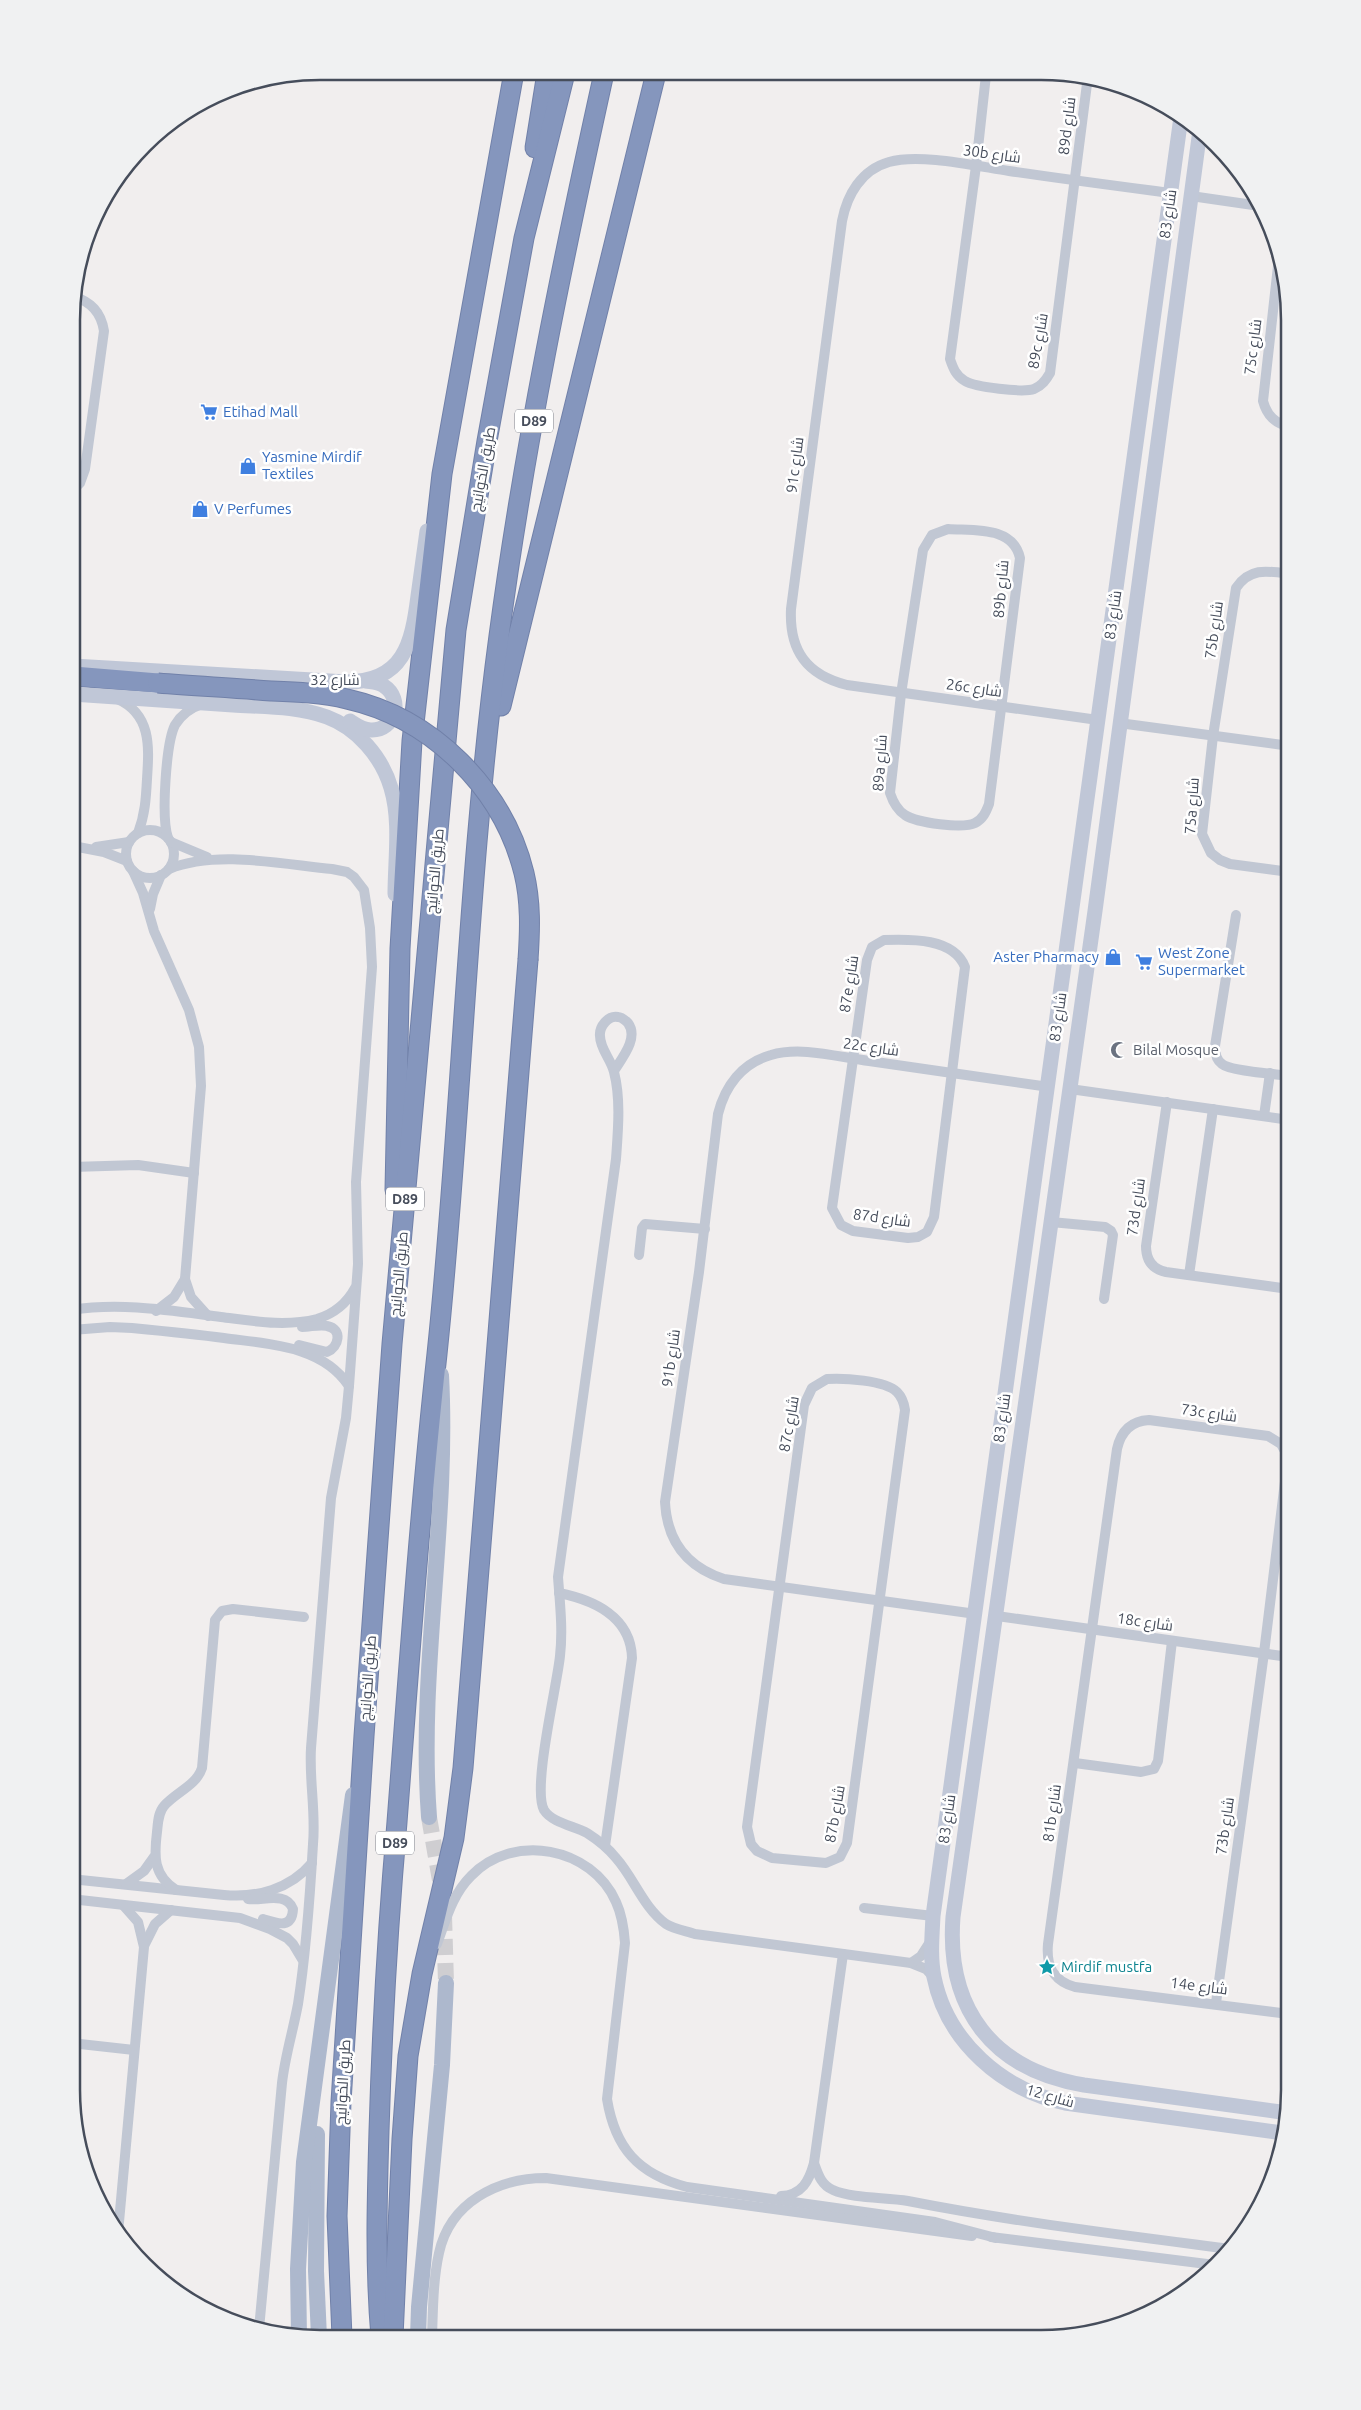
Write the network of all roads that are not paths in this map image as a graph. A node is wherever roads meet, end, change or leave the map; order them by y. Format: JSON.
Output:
{"nodes":[{"id":1,"x":513,"y":80,"type":"edge"},
{"id":2,"x":546,"y":80,"type":"edge"},
{"id":3,"x":562,"y":80,"type":"edge"},
{"id":4,"x":602,"y":80,"type":"edge"},
{"id":5,"x":642,"y":80,"type":"edge"},
{"id":6,"x":654,"y":80,"type":"edge"},
{"id":7,"x":985,"y":80,"type":"edge"},
{"id":8,"x":1087,"y":85,"type":"edge"},
{"id":9,"x":1180,"y":125,"type":"edge"},
{"id":10,"x":1199,"y":140,"type":"edge"},
{"id":11,"x":976,"y":166,"type":"junction"},
{"id":12,"x":632,"y":171,"type":"junction"},
{"id":13,"x":1076,"y":180,"type":"junction"},
{"id":14,"x":1170,"y":193,"type":"junction"},
{"id":15,"x":1191,"y":196,"type":"junction"},
{"id":16,"x":1251,"y":205,"type":"edge"},
{"id":17,"x":842,"y":221,"type":"joint"},
{"id":18,"x":524,"y":238,"type":"junction"},
{"id":19,"x":1277,"y":277,"type":"edge"},
{"id":20,"x":81,"y":300,"type":"edge"},
{"id":21,"x":1151,"y":340,"type":"junction"},
{"id":22,"x":1281,"y":423,"type":"edge"},
{"id":23,"x":1160,"y":424,"type":"junction"},
{"id":24,"x":442,"y":474,"type":"junction"},
{"id":25,"x":80,"y":483,"type":"edge"},
{"id":26,"x":1281,"y":573,"type":"edge"},
{"id":27,"x":80,"y":666,"type":"edge"},
{"id":28,"x":80,"y":677,"type":"edge"},
{"id":29,"x":366,"y":680,"type":"junction"},
{"id":30,"x":847,"y":685,"type":"joint"},
{"id":31,"x":901,"y":694,"type":"junction"},
{"id":32,"x":80,"y":695,"type":"edge"},
{"id":33,"x":112,"y":697,"type":"junction"},
{"id":34,"x":205,"y":703,"type":"junction"},
{"id":35,"x":1003,"y":707,"type":"junction"},
{"id":36,"x":310,"y":712,"type":"junction"},
{"id":37,"x":1098,"y":720,"type":"junction"},
{"id":38,"x":1119,"y":723,"type":"junction"},
{"id":39,"x":1213,"y":736,"type":"junction"},
{"id":40,"x":1281,"y":745,"type":"edge"},
{"id":41,"x":485,"y":773,"type":"junction"},
{"id":42,"x":138,"y":833,"type":"junction"},
{"id":43,"x":169,"y":840,"type":"junction"},
{"id":44,"x":129,"y":842,"type":"junction"},
{"id":45,"x":80,"y":847,"type":"edge"},
{"id":46,"x":87,"y":848,"type":"junction"},
{"id":47,"x":210,"y":858,"type":"junction"},
{"id":48,"x":127,"y":861,"type":"junction"},
{"id":49,"x":133,"y":871,"type":"junction"},
{"id":50,"x":1281,"y":871,"type":"edge"},
{"id":51,"x":165,"y":872,"type":"junction"},
{"id":52,"x":150,"y":915,"type":"junction"},
{"id":53,"x":1236,"y":915,"type":"dead end"},
{"id":54,"x":400,"y":949,"type":"junction"},
{"id":55,"x":853,"y":1059,"type":"junction"},
{"id":56,"x":614,"y":1070,"type":"junction"},
{"id":57,"x":953,"y":1073,"type":"junction"},
{"id":58,"x":1270,"y":1073,"type":"junction"},
{"id":59,"x":1281,"y":1075,"type":"edge"},
{"id":60,"x":1049,"y":1087,"type":"junction"},
{"id":61,"x":1070,"y":1089,"type":"junction"},
{"id":62,"x":1167,"y":1102,"type":"junction"},
{"id":63,"x":1213,"y":1109,"type":"junction"},
{"id":64,"x":718,"y":1114,"type":"joint"},
{"id":65,"x":1264,"y":1116,"type":"junction"},
{"id":66,"x":1281,"y":1119,"type":"edge"},
{"id":67,"x":80,"y":1167,"type":"edge"},
{"id":68,"x":194,"y":1172,"type":"junction"},
{"id":69,"x":1051,"y":1222,"type":"junction"},
{"id":70,"x":704,"y":1229,"type":"junction"},
{"id":71,"x":639,"y":1255,"type":"dead end"},
{"id":72,"x":1189,"y":1276,"type":"junction"},
{"id":73,"x":185,"y":1279,"type":"junction"},
{"id":74,"x":356,"y":1285,"type":"junction"},
{"id":75,"x":1281,"y":1288,"type":"edge"},
{"id":76,"x":1104,"y":1299,"type":"dead end"},
{"id":77,"x":80,"y":1308,"type":"edge"},
{"id":78,"x":156,"y":1311,"type":"junction"},
{"id":79,"x":208,"y":1316,"type":"junction"},
{"id":80,"x":273,"y":1324,"type":"junction"},
{"id":81,"x":80,"y":1329,"type":"edge"},
{"id":82,"x":270,"y":1344,"type":"junction"},
{"id":83,"x":392,"y":1344,"type":"junction"},
{"id":84,"x":437,"y":1350,"type":"junction"},
{"id":85,"x":349,"y":1386,"type":"junction"},
{"id":86,"x":1281,"y":1444,"type":"edge"},
{"id":87,"x":1281,"y":1520,"type":"edge"},
{"id":88,"x":781,"y":1586,"type":"junction"},
{"id":89,"x":559,"y":1593,"type":"junction"},
{"id":90,"x":880,"y":1600,"type":"junction"},
{"id":91,"x":976,"y":1614,"type":"junction"},
{"id":92,"x":997,"y":1616,"type":"junction"},
{"id":93,"x":304,"y":1617,"type":"dead end"},
{"id":94,"x":1091,"y":1630,"type":"junction"},
{"id":95,"x":1172,"y":1641,"type":"junction"},
{"id":96,"x":1264,"y":1653,"type":"junction"},
{"id":97,"x":1281,"y":1656,"type":"edge"},
{"id":98,"x":984,"y":1705,"type":"junction"},
{"id":99,"x":364,"y":1736,"type":"junction"},
{"id":100,"x":1075,"y":1763,"type":"junction"},
{"id":101,"x":429,"y":1818,"type":"tunnel mouth"},
{"id":102,"x":605,"y":1846,"type":"junction"},
{"id":103,"x":154,"y":1857,"type":"junction"},
{"id":104,"x":312,"y":1863,"type":"junction"},
{"id":105,"x":80,"y":1880,"type":"edge"},
{"id":106,"x":126,"y":1884,"type":"junction"},
{"id":107,"x":176,"y":1890,"type":"junction"},
{"id":108,"x":232,"y":1896,"type":"junction"},
{"id":109,"x":80,"y":1900,"type":"edge"},
{"id":110,"x":123,"y":1905,"type":"junction"},
{"id":111,"x":864,"y":1908,"type":"dead end"},
{"id":112,"x":171,"y":1910,"type":"junction"},
{"id":113,"x":230,"y":1916,"type":"junction"},
{"id":114,"x":934,"y":1916,"type":"junction"},
{"id":115,"x":953,"y":1917,"type":"joint"},
{"id":116,"x":932,"y":1938,"type":"junction"},
{"id":117,"x":144,"y":1947,"type":"junction"},
{"id":118,"x":843,"y":1954,"type":"junction"},
{"id":119,"x":302,"y":1959,"type":"junction"},
{"id":120,"x":911,"y":1963,"type":"junction"},
{"id":121,"x":422,"y":1974,"type":"junction"},
{"id":122,"x":935,"y":1979,"type":"junction"},
{"id":123,"x":446,"y":1983,"type":"tunnel mouth"},
{"id":124,"x":1075,"y":1987,"type":"joint"},
{"id":125,"x":1216,"y":2003,"type":"junction"},
{"id":126,"x":1281,"y":2013,"type":"edge"},
{"id":127,"x":80,"y":2044,"type":"edge"},
{"id":128,"x":134,"y":2050,"type":"junction"},
{"id":129,"x":319,"y":2056,"type":"junction"},
{"id":130,"x":1280,"y":2112,"type":"edge"},
{"id":131,"x":1279,"y":2123,"type":"edge"},
{"id":132,"x":1248,"y":2128,"type":"junction"},
{"id":133,"x":1277,"y":2132,"type":"edge"},
{"id":134,"x":814,"y":2163,"type":"junction"},
{"id":135,"x":768,"y":2198,"type":"junction"},
{"id":136,"x":119,"y":2221,"type":"edge"},
{"id":137,"x":996,"y":2238,"type":"junction"},
{"id":138,"x":1221,"y":2248,"type":"edge"},
{"id":139,"x":1206,"y":2264,"type":"edge"},
{"id":140,"x":260,"y":2322,"type":"edge"},
{"id":141,"x":299,"y":2329,"type":"edge"},
{"id":142,"x":319,"y":2330,"type":"edge"},
{"id":143,"x":342,"y":2330,"type":"edge"},
{"id":144,"x":381,"y":2330,"type":"edge"},
{"id":145,"x":393,"y":2330,"type":"edge"},
{"id":146,"x":418,"y":2330,"type":"edge"},
{"id":147,"x":432,"y":2330,"type":"edge"}],
"edges":[{"from":1,"to":24,"type":"highway"},
{"from":2,"to":18,"type":"highway"},
{"from":3,"to":18,"type":"highway","name":"طريق الخوانيج","number":"D89"},
{"from":4,"to":41,"type":"highway","number":"D89"},
{"from":5,"to":12,"type":"highway"},
{"from":6,"to":12,"type":"highway"},
{"from":7,"to":11,"type":"street"},
{"from":8,"to":13,"type":"street","name":"89d شارع"},
{"from":9,"to":14,"type":"street","name":"شارع 83"},
{"from":10,"to":15,"type":"street","name":"شارع 83"},
{"from":11,"to":13,"type":"street","name":"30b شارع"},
{"from":11,"to":13,"type":"street","name":"89c شارع"},
{"from":11,"to":17,"type":"street","name":"30b شارع"},
{"from":12,"to":41,"type":"highway"},
{"from":13,"to":14,"type":"street","name":"30b شارع"},
{"from":14,"to":21,"type":"street","name":"شارع 83"},
{"from":15,"to":16,"type":"street"},
{"from":15,"to":23,"type":"street","name":"شارع 83"},
{"from":17,"to":30,"type":"street","name":"91c شارع"},
{"from":18,"to":83,"type":"highway","name":"طريق الخوانيج","number":"D89"},
{"from":19,"to":22,"type":"street","name":"75c شارع"},
{"from":20,"to":25,"type":"street"},
{"from":21,"to":23,"type":"street"},
{"from":21,"to":37,"type":"street","name":"شارع 83"},
{"from":23,"to":38,"type":"street","name":"شارع 83"},
{"from":24,"to":29,"type":"street","name":"شارع 32"},
{"from":24,"to":54,"type":"highway"},
{"from":26,"to":39,"type":"street","name":"75b شارع"},
{"from":27,"to":29,"type":"street","name":"شارع 32"},
{"from":28,"to":121,"type":"highway","bridge":true},
{"from":29,"to":36,"type":"street"},
{"from":30,"to":31,"type":"street","name":"26c شارع"},
{"from":31,"to":35,"type":"street","name":"26c شارع"},
{"from":31,"to":35,"type":"street","name":"89a شارع"},
{"from":31,"to":35,"type":"street","name":"89b شارع"},
{"from":32,"to":33,"type":"street"},
{"from":33,"to":34,"type":"street"},
{"from":33,"to":42,"type":"street"},
{"from":34,"to":36,"type":"street"},
{"from":34,"to":43,"type":"street"},
{"from":35,"to":37,"type":"street","name":"26c شارع"},
{"from":36,"to":54,"type":"street"},
{"from":37,"to":60,"type":"street","name":"شارع 83"},
{"from":38,"to":39,"type":"street"},
{"from":38,"to":61,"type":"street","name":"شارع 83"},
{"from":39,"to":40,"type":"street"},
{"from":39,"to":50,"type":"street","name":"75a شارع"},
{"from":41,"to":84,"type":"highway","number":"D89"},
{"from":42,"to":43,"type":"street"},
{"from":42,"to":44,"type":"street"},
{"from":43,"to":47,"type":"street"},
{"from":43,"to":51,"type":"street"},
{"from":44,"to":46,"type":"street"},
{"from":44,"to":48,"type":"street"},
{"from":45,"to":46,"type":"street"},
{"from":46,"to":48,"type":"street"},
{"from":47,"to":51,"type":"street"},
{"from":47,"to":74,"type":"street"},
{"from":48,"to":49,"type":"street"},
{"from":49,"to":51,"type":"street"},
{"from":49,"to":52,"type":"street"},
{"from":51,"to":52,"type":"street"},
{"from":52,"to":68,"type":"street"},
{"from":53,"to":58,"type":"street"},
{"from":54,"to":83,"type":"highway"},
{"from":55,"to":57,"type":"street","name":"22c شارع"},
{"from":55,"to":57,"type":"street","name":"87e شارع"},
{"from":55,"to":57,"type":"street","name":"87d شارع"},
{"from":55,"to":64,"type":"street","name":"22c شارع"},
{"from":56,"to":56,"type":"street"},
{"from":56,"to":89,"type":"street"},
{"from":57,"to":60,"type":"street","name":"22c شارع"},
{"from":58,"to":59,"type":"street"},
{"from":58,"to":65,"type":"street"},
{"from":60,"to":91,"type":"street","name":"شارع 83"},
{"from":61,"to":62,"type":"street"},
{"from":61,"to":69,"type":"street","name":"شارع 83"},
{"from":62,"to":63,"type":"street"},
{"from":62,"to":72,"type":"street","name":"73d شارع"},
{"from":63,"to":65,"type":"street"},
{"from":63,"to":72,"type":"street"},
{"from":64,"to":70,"type":"street","name":"91b شارع"},
{"from":65,"to":66,"type":"street"},
{"from":67,"to":68,"type":"street"},
{"from":68,"to":73,"type":"street"},
{"from":69,"to":76,"type":"street"},
{"from":69,"to":92,"type":"street","name":"شارع 83"},
{"from":70,"to":71,"type":"street"},
{"from":70,"to":88,"type":"street","name":"91b شارع"},
{"from":72,"to":75,"type":"street","name":"73d شارع"},
{"from":73,"to":78,"type":"street"},
{"from":73,"to":79,"type":"street"},
{"from":74,"to":80,"type":"street"},
{"from":74,"to":85,"type":"street"},
{"from":77,"to":78,"type":"street"},
{"from":78,"to":79,"type":"street"},
{"from":79,"to":80,"type":"street"},
{"from":80,"to":82,"type":"street"},
{"from":81,"to":82,"type":"street"},
{"from":82,"to":85,"type":"street"},
{"from":83,"to":99,"type":"highway","name":"طريق الخوانيج","number":"D89"},
{"from":84,"to":101,"type":"main road"},
{"from":84,"to":144,"type":"highway","number":"D89"},
{"from":85,"to":104,"type":"street"},
{"from":86,"to":94,"type":"street","name":"73c شارع"},
{"from":87,"to":96,"type":"street","name":"73c شارع"},
{"from":88,"to":90,"type":"street"},
{"from":88,"to":90,"type":"street","name":"87c شارع"},
{"from":88,"to":90,"type":"street","name":"87b شارع"},
{"from":89,"to":102,"type":"street"},
{"from":89,"to":102,"type":"street"},
{"from":90,"to":91,"type":"street"},
{"from":91,"to":98,"type":"street"},
{"from":91,"to":114,"type":"street","name":"شارع 83"},
{"from":92,"to":94,"type":"street","name":"18c شارع"},
{"from":92,"to":98,"type":"street","name":"شارع 83"},
{"from":93,"to":103,"type":"street"},
{"from":94,"to":95,"type":"street","name":"18c شارع"},
{"from":94,"to":100,"type":"street","name":"81b شارع"},
{"from":95,"to":96,"type":"street","name":"18c شارع"},
{"from":95,"to":100,"type":"street"},
{"from":96,"to":97,"type":"street","name":"18c شارع"},
{"from":96,"to":125,"type":"street","name":"73b شارع"},
{"from":98,"to":115,"type":"street","name":"شارع 83"},
{"from":99,"to":129,"type":"main road"},
{"from":99,"to":143,"type":"highway","name":"طريق الخوانيج","number":"D89"},
{"from":100,"to":124,"type":"street","name":"81b شارع"},
{"from":102,"to":118,"type":"street"},
{"from":103,"to":106,"type":"street"},
{"from":103,"to":107,"type":"street"},
{"from":104,"to":108,"type":"street"},
{"from":104,"to":119,"type":"street"},
{"from":105,"to":106,"type":"street"},
{"from":106,"to":107,"type":"street"},
{"from":107,"to":108,"type":"street"},
{"from":108,"to":113,"type":"street"},
{"from":109,"to":110,"type":"street"},
{"from":110,"to":112,"type":"street"},
{"from":110,"to":117,"type":"street"},
{"from":111,"to":114,"type":"street"},
{"from":112,"to":113,"type":"street"},
{"from":112,"to":117,"type":"street"},
{"from":113,"to":119,"type":"street"},
{"from":114,"to":116,"type":"street","name":"شارع 12"},
{"from":115,"to":130,"type":"street","name":"شارع 12"},
{"from":116,"to":120,"type":"street"},
{"from":116,"to":122,"type":"street","name":"شارع 12"},
{"from":117,"to":128,"type":"street"},
{"from":118,"to":120,"type":"street"},
{"from":118,"to":134,"type":"street"},
{"from":119,"to":140,"type":"street"},
{"from":120,"to":122,"type":"street"},
{"from":121,"to":135,"type":"street"},
{"from":121,"to":145,"type":"highway"},
{"from":122,"to":132,"type":"street","name":"شارع 12"},
{"from":123,"to":146,"type":"main road"},
{"from":124,"to":125,"type":"street","name":"14e شارع"},
{"from":125,"to":126,"type":"street","name":"14e شارع"},
{"from":127,"to":128,"type":"street"},
{"from":128,"to":136,"type":"street"},
{"from":129,"to":141,"type":"main road"},
{"from":129,"to":142,"type":"main road"},
{"from":131,"to":132,"type":"street"},
{"from":132,"to":133,"type":"street","name":"شارع 12"},
{"from":134,"to":135,"type":"street"},
{"from":134,"to":138,"type":"street"},
{"from":135,"to":137,"type":"street"},
{"from":137,"to":139,"type":"street"},
{"from":137,"to":147,"type":"street"}]}
